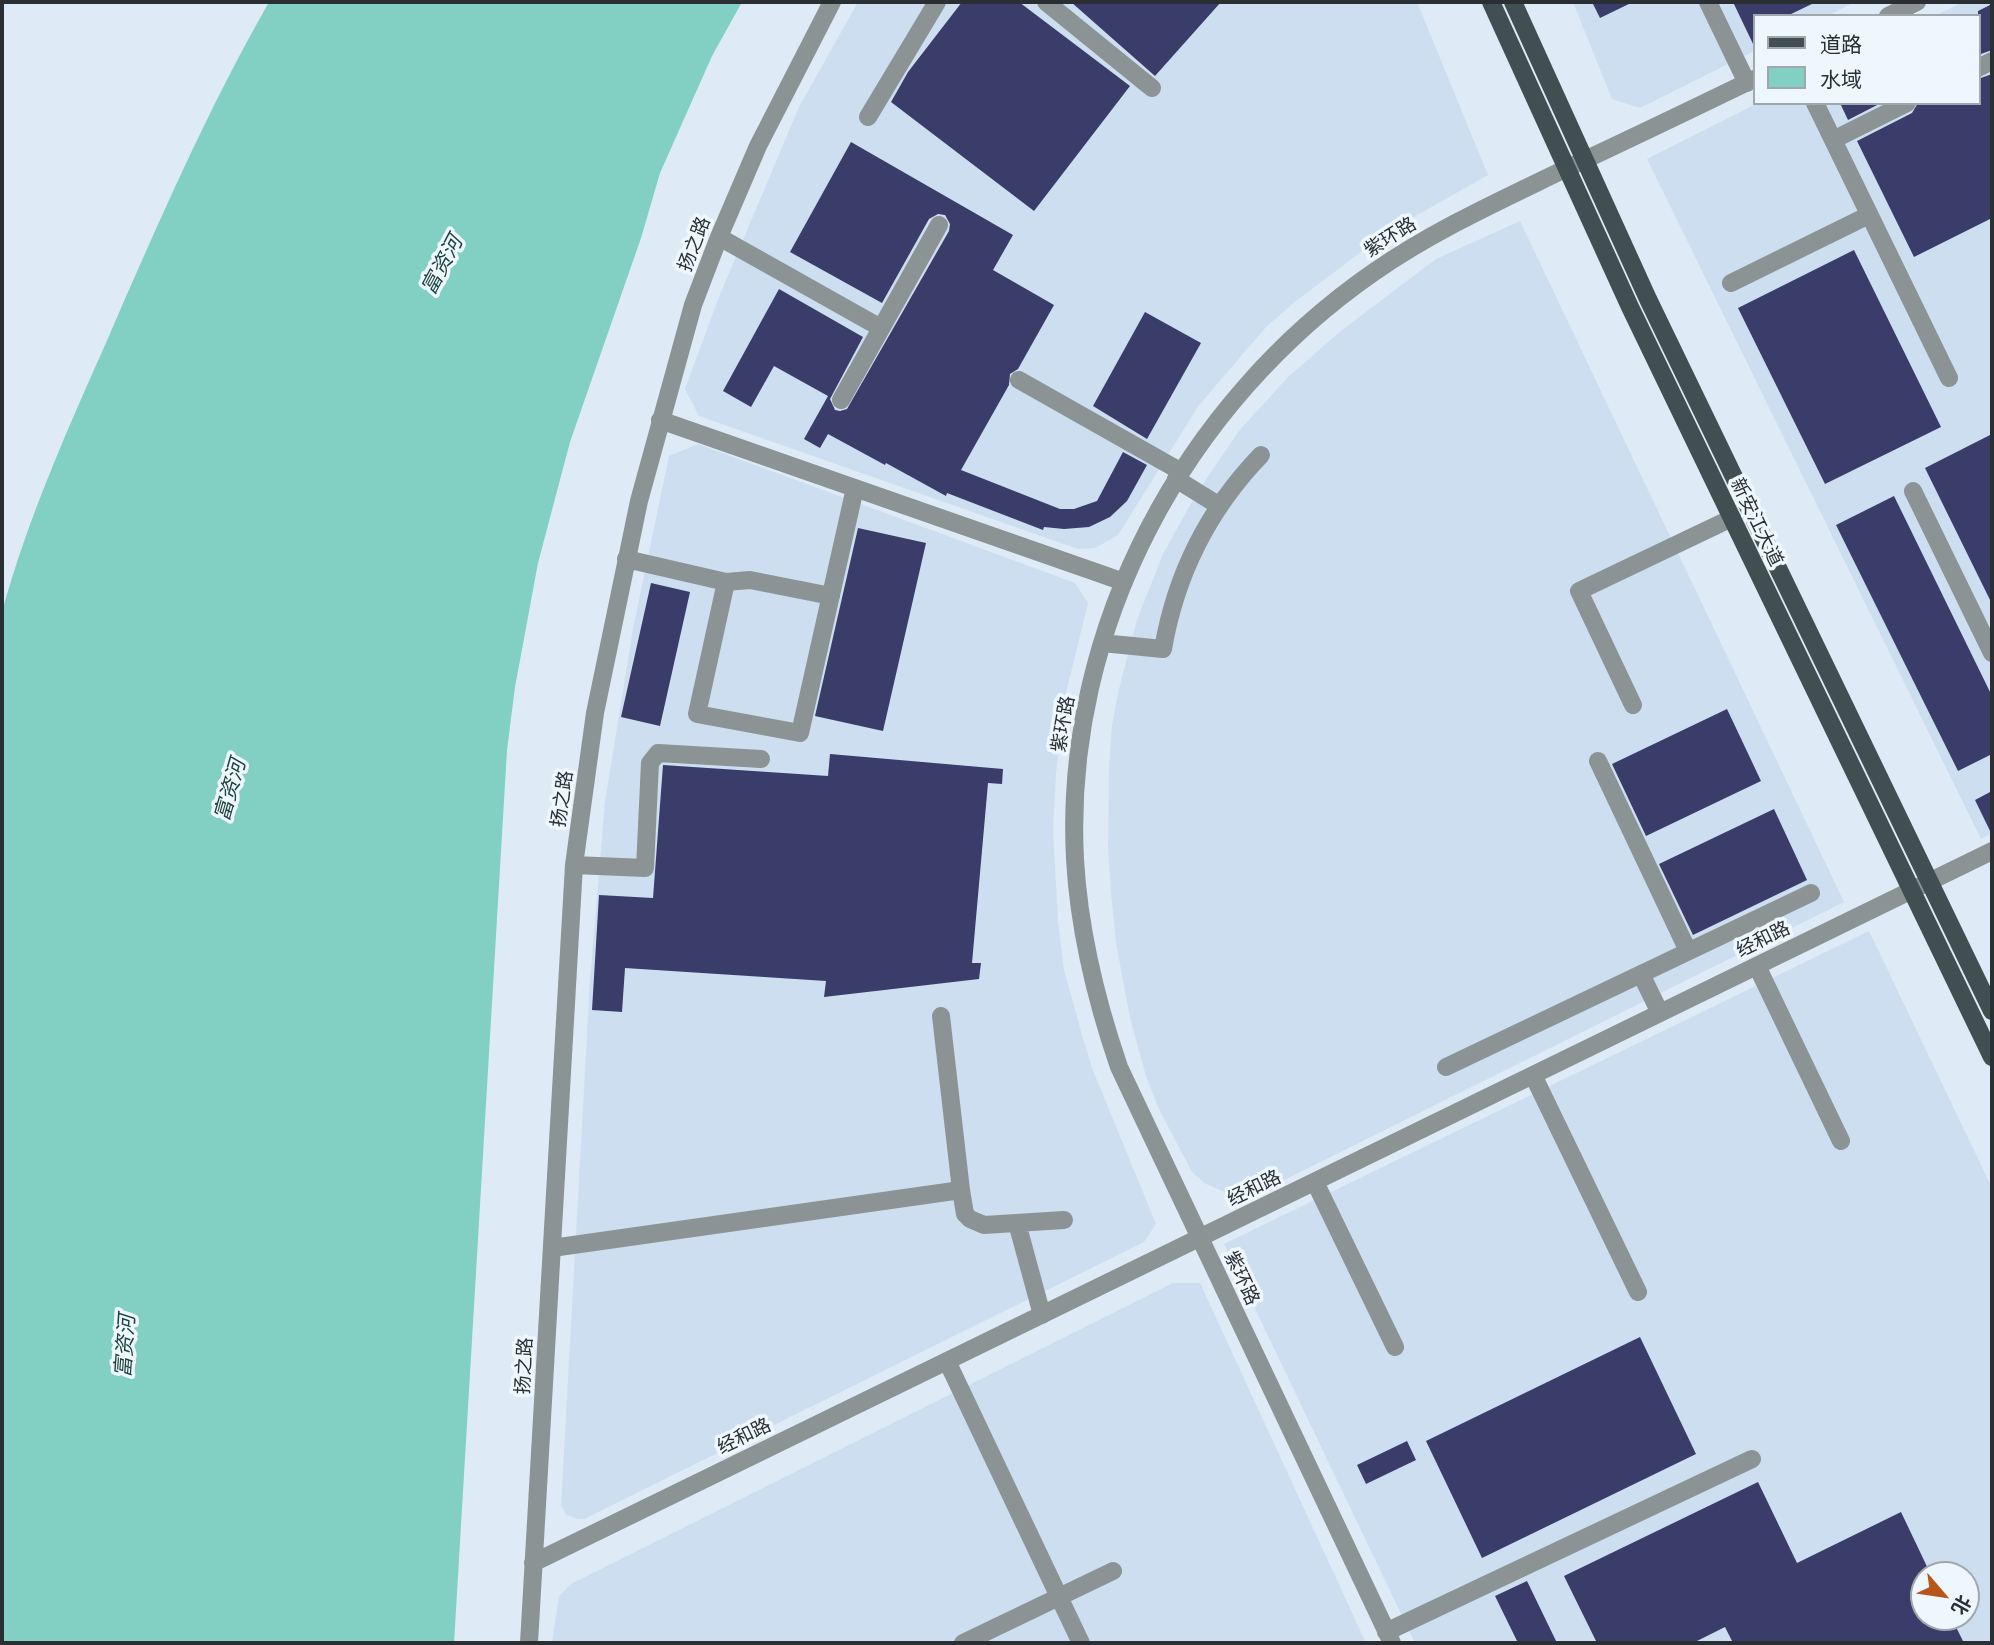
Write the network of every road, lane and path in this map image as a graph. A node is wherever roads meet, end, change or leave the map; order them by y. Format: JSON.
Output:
{"nodes":[{"id":1,"x":832,"y":2,"type":"edge"},
{"id":2,"x":937,"y":2,"type":"edge"},
{"id":3,"x":1046,"y":2,"type":"edge"},
{"id":4,"x":1491,"y":2,"type":"edge"},
{"id":5,"x":1513,"y":2,"type":"edge"},
{"id":6,"x":1707,"y":2,"type":"edge"},
{"id":7,"x":1917,"y":2,"type":"edge"},
{"id":8,"x":1892,"y":14,"type":"edge"},
{"id":9,"x":1751,"y":81,"type":"edge"},
{"id":10,"x":1152,"y":88,"type":"dead end"},
{"id":11,"x":1816,"y":105,"type":"edge"},
{"id":12,"x":1903,"y":105,"type":"edge"},
{"id":13,"x":868,"y":117,"type":"dead end"},
{"id":14,"x":1833,"y":140,"type":"junction"},
{"id":15,"x":1585,"y":160,"type":"junction"},
{"id":16,"x":1567,"y":169,"type":"junction"},
{"id":17,"x":1869,"y":215,"type":"junction"},
{"id":18,"x":939,"y":225,"type":"dead end"},
{"id":19,"x":719,"y":237,"type":"junction"},
{"id":20,"x":1731,"y":283,"type":"dead end"},
{"id":21,"x":881,"y":328,"type":"junction"},
{"id":22,"x":1949,"y":378,"type":"dead end"},
{"id":23,"x":1020,"y":380,"type":"dead end"},
{"id":24,"x":841,"y":400,"type":"dead end"},
{"id":25,"x":660,"y":420,"type":"junction"},
{"id":26,"x":1262,"y":455,"type":"dead end"},
{"id":27,"x":1178,"y":475,"type":"junction"},
{"id":28,"x":855,"y":488,"type":"junction"},
{"id":29,"x":1913,"y":491,"type":"dead end"},
{"id":30,"x":1218,"y":505,"type":"junction"},
{"id":31,"x":1732,"y":518,"type":"junction"},
{"id":32,"x":626,"y":559,"type":"junction"},
{"id":33,"x":726,"y":582,"type":"junction"},
{"id":34,"x":1124,"y":582,"type":"junction"},
{"id":35,"x":831,"y":596,"type":"junction"},
{"id":36,"x":1102,"y":643,"type":"junction"},
{"id":37,"x":1992,"y":653,"type":"edge"},
{"id":38,"x":1633,"y":705,"type":"dead end"},
{"id":39,"x":761,"y":759,"type":"dead end"},
{"id":40,"x":1598,"y":761,"type":"dead end"},
{"id":41,"x":1992,"y":851,"type":"edge"},
{"id":42,"x":574,"y":865,"type":"junction"},
{"id":43,"x":1929,"y":881,"type":"junction"},
{"id":44,"x":1912,"y":890,"type":"junction"},
{"id":45,"x":1811,"y":892,"type":"dead end"},
{"id":46,"x":1688,"y":951,"type":"junction"},
{"id":47,"x":1757,"y":966,"type":"junction"},
{"id":48,"x":1641,"y":974,"type":"junction"},
{"id":49,"x":1992,"y":1012,"type":"edge"},
{"id":50,"x":1660,"y":1013,"type":"junction"},
{"id":51,"x":941,"y":1016,"type":"dead end"},
{"id":52,"x":1992,"y":1057,"type":"edge"},
{"id":53,"x":1446,"y":1067,"type":"dead end"},
{"id":54,"x":1533,"y":1075,"type":"junction"},
{"id":55,"x":1841,"y":1141,"type":"dead end"},
{"id":56,"x":1315,"y":1182,"type":"junction"},
{"id":57,"x":961,"y":1190,"type":"junction"},
{"id":58,"x":1065,"y":1220,"type":"dead end"},
{"id":59,"x":1017,"y":1223,"type":"junction"},
{"id":60,"x":1200,"y":1238,"type":"junction"},
{"id":61,"x":552,"y":1248,"type":"junction"},
{"id":62,"x":1638,"y":1292,"type":"dead end"},
{"id":63,"x":1042,"y":1315,"type":"junction"},
{"id":64,"x":1395,"y":1347,"type":"dead end"},
{"id":65,"x":947,"y":1361,"type":"junction"},
{"id":66,"x":1752,"y":1460,"type":"dead end"},
{"id":67,"x":533,"y":1563,"type":"junction"},
{"id":68,"x":1113,"y":1571,"type":"dead end"},
{"id":69,"x":1059,"y":1597,"type":"junction"},
{"id":70,"x":1389,"y":1638,"type":"edge"},
{"id":71,"x":528,"y":1643,"type":"edge"},
{"id":72,"x":963,"y":1643,"type":"edge"},
{"id":73,"x":1081,"y":1643,"type":"edge"}],
"edges":[{"from":1,"to":19,"type":"street","name":"扬之路"},
{"from":2,"to":13,"type":"street"},
{"from":3,"to":10,"type":"street"},
{"from":4,"to":16,"type":"main road","name":"新安江大道"},
{"from":5,"to":15,"type":"main road","name":"新安江大道"},
{"from":6,"to":9,"type":"street"},
{"from":7,"to":8,"type":"street"},
{"from":9,"to":15,"type":"street","name":"紫环路"},
{"from":11,"to":14,"type":"street"},
{"from":12,"to":14,"type":"street"},
{"from":14,"to":17,"type":"street"},
{"from":15,"to":16,"type":"street","name":"紫环路"},
{"from":15,"to":43,"type":"main road","name":"新安江大道"},
{"from":16,"to":27,"type":"street","name":"紫环路"},
{"from":16,"to":31,"type":"main road","name":"新安江大道"},
{"from":17,"to":20,"type":"street"},
{"from":17,"to":22,"type":"street"},
{"from":18,"to":21,"type":"street"},
{"from":19,"to":21,"type":"street"},
{"from":19,"to":25,"type":"street","name":"扬之路"},
{"from":21,"to":24,"type":"street"},
{"from":23,"to":27,"type":"street"},
{"from":25,"to":28,"type":"street"},
{"from":25,"to":32,"type":"street","name":"扬之路"},
{"from":26,"to":30,"type":"street"},
{"from":27,"to":30,"type":"street"},
{"from":27,"to":34,"type":"street","name":"紫环路"},
{"from":28,"to":34,"type":"street"},
{"from":28,"to":35,"type":"street"},
{"from":29,"to":37,"type":"street"},
{"from":30,"to":36,"type":"street"},
{"from":31,"to":38,"type":"street"},
{"from":31,"to":44,"type":"main road","name":"新安江大道"},
{"from":32,"to":33,"type":"street"},
{"from":32,"to":42,"type":"street","name":"扬之路"},
{"from":33,"to":35,"type":"street"},
{"from":33,"to":35,"type":"street"},
{"from":34,"to":36,"type":"street","name":"紫环路"},
{"from":36,"to":60,"type":"street","name":"紫环路"},
{"from":39,"to":42,"type":"street"},
{"from":40,"to":46,"type":"street"},
{"from":41,"to":43,"type":"street","name":"经和路"},
{"from":42,"to":61,"type":"street","name":"扬之路"},
{"from":43,"to":44,"type":"street","name":"经和路"},
{"from":43,"to":49,"type":"main road","name":"新安江大道"},
{"from":44,"to":47,"type":"street","name":"经和路"},
{"from":44,"to":52,"type":"main road","name":"新安江大道"},
{"from":45,"to":46,"type":"street"},
{"from":46,"to":48,"type":"street"},
{"from":47,"to":50,"type":"street","name":"经和路"},
{"from":47,"to":55,"type":"street"},
{"from":48,"to":50,"type":"street"},
{"from":48,"to":53,"type":"street"},
{"from":50,"to":54,"type":"street","name":"经和路"},
{"from":51,"to":57,"type":"street"},
{"from":54,"to":56,"type":"street","name":"经和路"},
{"from":54,"to":62,"type":"street"},
{"from":56,"to":60,"type":"street","name":"经和路"},
{"from":56,"to":64,"type":"street"},
{"from":57,"to":59,"type":"street"},
{"from":57,"to":61,"type":"street"},
{"from":58,"to":59,"type":"street"},
{"from":59,"to":63,"type":"street"},
{"from":60,"to":63,"type":"street","name":"经和路"},
{"from":60,"to":70,"type":"street","name":"紫环路"},
{"from":61,"to":67,"type":"street","name":"扬之路"},
{"from":63,"to":65,"type":"street","name":"经和路"},
{"from":65,"to":67,"type":"street","name":"经和路"},
{"from":65,"to":69,"type":"street"},
{"from":66,"to":70,"type":"street"},
{"from":67,"to":71,"type":"street","name":"扬之路"},
{"from":68,"to":69,"type":"street"},
{"from":69,"to":72,"type":"street"},
{"from":69,"to":73,"type":"street"}]}
